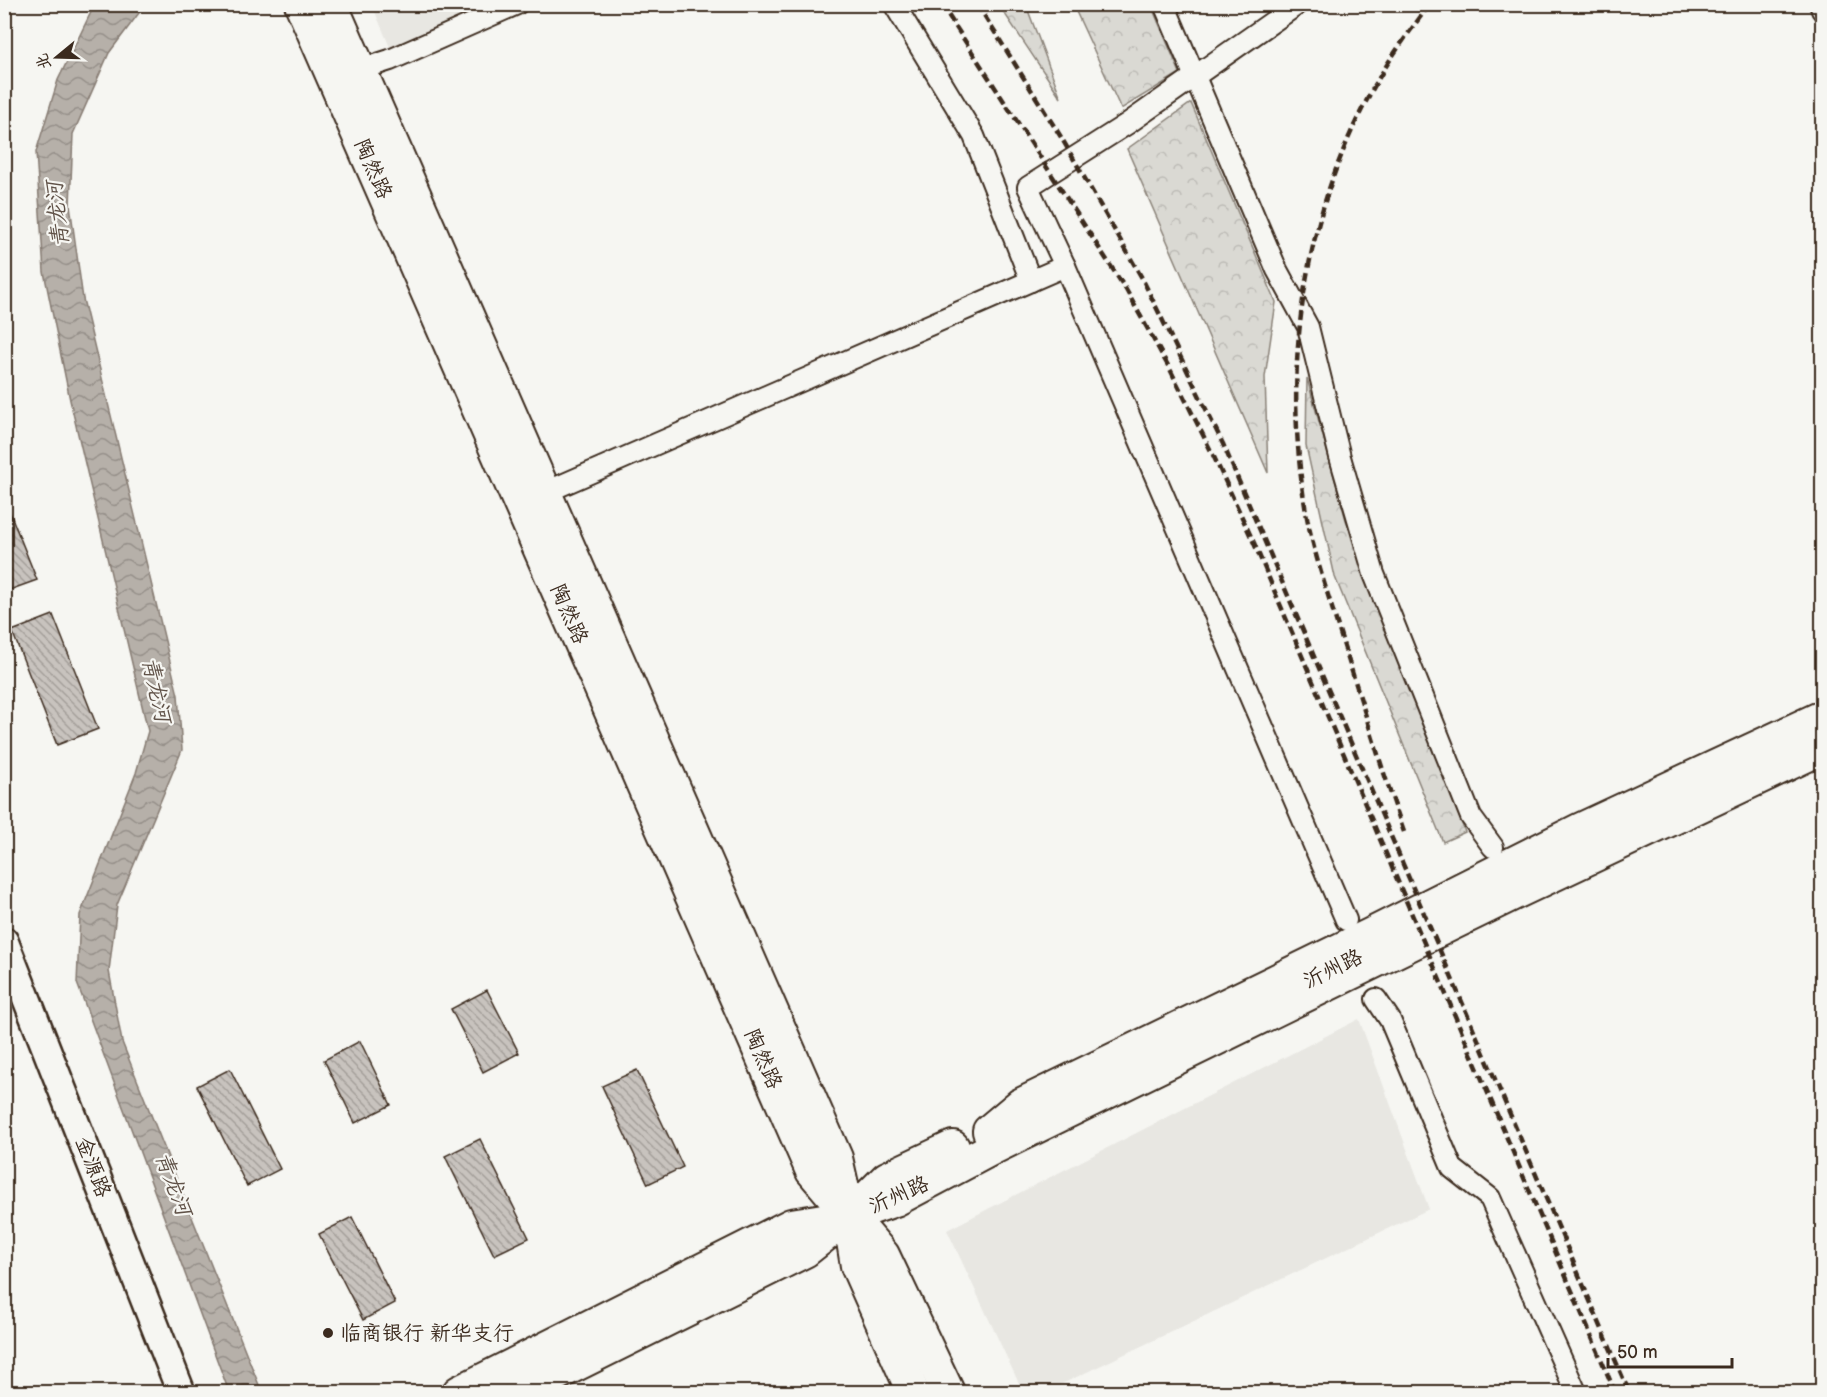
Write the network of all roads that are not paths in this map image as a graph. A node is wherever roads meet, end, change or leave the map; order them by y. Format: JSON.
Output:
{"nodes":[{"id":1,"x":301,"y":4,"type":"edge"},
{"id":2,"x":331,"y":4,"type":"edge"},
{"id":3,"x":517,"y":4,"type":"edge"},
{"id":4,"x":894,"y":4,"type":"edge"},
{"id":5,"x":1164,"y":4,"type":"edge"},
{"id":6,"x":1298,"y":4,"type":"edge"},
{"id":7,"x":1821,"y":4,"type":"edge"},
{"id":8,"x":1822,"y":10,"type":"edge"},
{"id":9,"x":359,"y":69,"type":"junction"},
{"id":10,"x":1194,"y":77,"type":"junction"},
{"id":11,"x":1065,"y":266,"type":"junction"},
{"id":12,"x":1031,"y":281,"type":"junction"},
{"id":13,"x":473,"y":395,"type":"junction"},
{"id":14,"x":522,"y":438,"type":"junction"},
{"id":15,"x":546,"y":492,"type":"junction"},
{"id":16,"x":545,"y":558,"type":"junction"},
{"id":17,"x":601,"y":619,"type":"junction"},
{"id":18,"x":1822,"y":717,"type":"edge"},
{"id":19,"x":1822,"y":727,"type":"edge"},
{"id":20,"x":1822,"y":748,"type":"edge"},
{"id":21,"x":1822,"y":759,"type":"edge"},
{"id":22,"x":1493,"y":847,"type":"dead end"},
{"id":23,"x":1346,"y":920,"type":"dead end"},
{"id":24,"x":4,"y":941,"type":"edge"},
{"id":25,"x":1376,"y":999,"type":"dead end"},
{"id":26,"x":991,"y":1140,"type":"junction"},
{"id":27,"x":849,"y":1216,"type":"junction"},
{"id":28,"x":181,"y":1392,"type":"edge"},
{"id":29,"x":459,"y":1392,"type":"edge"},
{"id":30,"x":521,"y":1392,"type":"edge"},
{"id":31,"x":913,"y":1392,"type":"edge"},
{"id":32,"x":948,"y":1392,"type":"edge"},
{"id":33,"x":1576,"y":1392,"type":"edge"}],
"edges":[{"from":1,"to":13,"type":"main road","name":"陶然路"},
{"from":2,"to":9,"type":"main road","name":"陶然路"},
{"from":3,"to":9,"type":"street"},
{"from":4,"to":12,"type":"street"},
{"from":5,"to":10,"type":"street"},
{"from":6,"to":10,"type":"street"},
{"from":7,"to":8,"type":"street"},
{"from":9,"to":14,"type":"main road","name":"陶然路"},
{"from":10,"to":11,"type":"street"},
{"from":10,"to":22,"type":"street"},
{"from":11,"to":12,"type":"street"},
{"from":11,"to":23,"type":"street"},
{"from":12,"to":15,"type":"street"},
{"from":13,"to":14,"type":"main road"},
{"from":13,"to":16,"type":"main road","name":"陶然路"},
{"from":14,"to":15,"type":"main road","name":"陶然路"},
{"from":15,"to":17,"type":"main road","name":"陶然路"},
{"from":16,"to":17,"type":"main road"},
{"from":16,"to":27,"type":"main road","name":"陶然路"},
{"from":17,"to":27,"type":"main road","name":"陶然路"},
{"from":18,"to":26,"type":"main road"},
{"from":19,"to":26,"type":"main road","name":"沂州路"},
{"from":20,"to":26,"type":"main road","name":"沂州路"},
{"from":21,"to":26,"type":"main road"},
{"from":24,"to":28,"type":"street","name":"金源路"},
{"from":25,"to":33,"type":"street"},
{"from":26,"to":27,"type":"main road","name":"沂州路"},
{"from":27,"to":29,"type":"main road","name":"沂州路"},
{"from":27,"to":30,"type":"main road","name":"沂州路"},
{"from":27,"to":31,"type":"main road","name":"陶然路"},
{"from":27,"to":32,"type":"main road","name":"陶然路"}]}
